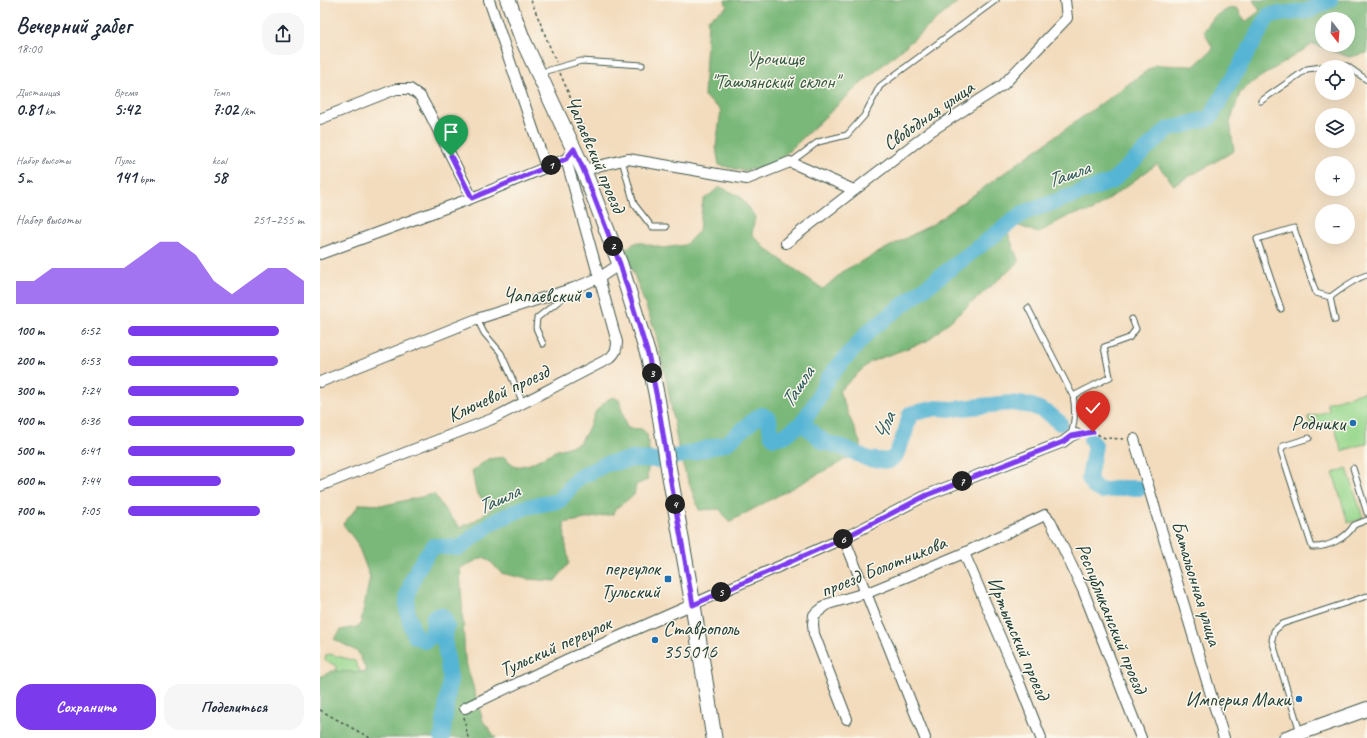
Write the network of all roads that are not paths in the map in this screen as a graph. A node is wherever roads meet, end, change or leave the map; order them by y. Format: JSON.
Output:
{"nodes":[{"id":1,"x":489,"y":0,"type":"edge"},
{"id":2,"x":508,"y":0,"type":"edge"},
{"id":3,"x":996,"y":0,"type":"edge"},
{"id":4,"x":1065,"y":0,"type":"edge"},
{"id":5,"x":642,"y":64,"type":"dead end"},
{"id":6,"x":1315,"y":68,"type":"edge"},
{"id":7,"x":1355,"y":72,"type":"edge"},
{"id":8,"x":538,"y":74,"type":"junction"},
{"id":9,"x":1367,"y":80,"type":"edge"},
{"id":10,"x":1262,"y":101,"type":"dead end"},
{"id":11,"x":320,"y":119,"type":"edge"},
{"id":12,"x":570,"y":154,"type":"junction"},
{"id":13,"x":622,"y":160,"type":"junction"},
{"id":14,"x":790,"y":162,"type":"junction"},
{"id":15,"x":546,"y":167,"type":"junction"},
{"id":16,"x":584,"y":171,"type":"junction"},
{"id":17,"x":854,"y":190,"type":"junction"},
{"id":18,"x":472,"y":198,"type":"junction"},
{"id":19,"x":666,"y":228,"type":"dead end"},
{"id":20,"x":786,"y":243,"type":"dead end"},
{"id":21,"x":320,"y":254,"type":"edge"},
{"id":22,"x":620,"y":264,"type":"junction"},
{"id":23,"x":1367,"y":275,"type":"edge"},
{"id":24,"x":599,"y":278,"type":"junction"},
{"id":25,"x":574,"y":288,"type":"junction"},
{"id":26,"x":1330,"y":297,"type":"junction"},
{"id":27,"x":1028,"y":308,"type":"dead end"},
{"id":28,"x":1281,"y":309,"type":"dead end"},
{"id":29,"x":477,"y":319,"type":"junction"},
{"id":30,"x":1132,"y":319,"type":"dead end"},
{"id":31,"x":1335,"y":320,"type":"dead end"},
{"id":32,"x":543,"y":344,"type":"dead end"},
{"id":33,"x":320,"y":382,"type":"edge"},
{"id":34,"x":1073,"y":396,"type":"junction"},
{"id":35,"x":523,"y":403,"type":"junction"},
{"id":36,"x":1074,"y":435,"type":"joint"},
{"id":37,"x":1309,"y":438,"type":"dead end"},
{"id":38,"x":1134,"y":439,"type":"road end"},
{"id":39,"x":1353,"y":468,"type":"dead end"},
{"id":40,"x":320,"y":486,"type":"edge"},
{"id":41,"x":1367,"y":513,"type":"edge"},
{"id":42,"x":1045,"y":515,"type":"joint"},
{"id":43,"x":1367,"y":520,"type":"edge"},
{"id":44,"x":844,"y":538,"type":"junction"},
{"id":45,"x":964,"y":553,"type":"junction"},
{"id":46,"x":867,"y":593,"type":"junction"},
{"id":47,"x":1367,"y":596,"type":"edge"},
{"id":48,"x":693,"y":605,"type":"junction"},
{"id":49,"x":1367,"y":709,"type":"edge"},
{"id":50,"x":464,"y":712,"type":"road end"},
{"id":51,"x":847,"y":719,"type":"dead end"},
{"id":52,"x":1300,"y":733,"type":"junction"},
{"id":53,"x":714,"y":738,"type":"edge"},
{"id":54,"x":925,"y":738,"type":"edge"},
{"id":55,"x":1041,"y":738,"type":"edge"},
{"id":56,"x":1141,"y":738,"type":"edge"},
{"id":57,"x":1224,"y":738,"type":"edge"},
{"id":58,"x":1286,"y":738,"type":"edge"}],
"edges":[{"from":1,"to":15,"type":"street"},
{"from":2,"to":8,"type":"main road","name":"Чапаевский проезд"},
{"from":3,"to":14,"type":"lane"},
{"from":4,"to":17,"type":"street","name":"Свободная улица"},
{"from":5,"to":8,"type":"lane"},
{"from":6,"to":10,"type":"lane"},
{"from":7,"to":9,"type":"lane"},
{"from":8,"to":12,"type":"main road","name":"Чапаевский проезд"},
{"from":11,"to":18,"type":"street"},
{"from":12,"to":15,"type":"street"},
{"from":12,"to":16,"type":"main road","name":"Чапаевский проезд"},
{"from":12,"to":24,"type":"street","name":"Ключевой проезд"},
{"from":13,"to":14,"type":"street"},
{"from":13,"to":16,"type":"street"},
{"from":13,"to":19,"type":"lane"},
{"from":14,"to":17,"type":"street"},
{"from":15,"to":18,"type":"street"},
{"from":16,"to":22,"type":"main road","name":"Чапаевский проезд"},
{"from":17,"to":20,"type":"street","name":"Свободная улица"},
{"from":18,"to":21,"type":"street"},
{"from":22,"to":24,"type":"street"},
{"from":22,"to":48,"type":"main road","name":"Чапаевский проезд"},
{"from":23,"to":26,"type":"lane"},
{"from":24,"to":25,"type":"street"},
{"from":24,"to":35,"type":"street","name":"Ключевой проезд"},
{"from":25,"to":29,"type":"street"},
{"from":25,"to":32,"type":"lane"},
{"from":26,"to":28,"type":"lane"},
{"from":26,"to":31,"type":"lane"},
{"from":27,"to":34,"type":"lane"},
{"from":29,"to":33,"type":"street"},
{"from":29,"to":35,"type":"lane"},
{"from":30,"to":34,"type":"lane"},
{"from":34,"to":36,"type":"lane"},
{"from":35,"to":40,"type":"street","name":"Ключевой проезд"},
{"from":36,"to":44,"type":"street","name":"Тульский переулок"},
{"from":37,"to":43,"type":"lane"},
{"from":38,"to":57,"type":"street","name":"Батальонная улица"},
{"from":39,"to":41,"type":"lane"},
{"from":42,"to":45,"type":"street","name":"проезд Болотникова"},
{"from":42,"to":56,"type":"street","name":"Республиканский проезд"},
{"from":44,"to":46,"type":"street"},
{"from":44,"to":48,"type":"street","name":"Тульский переулок"},
{"from":45,"to":46,"type":"street","name":"проезд Болотникова"},
{"from":45,"to":55,"type":"street","name":"Иртышский проезд"},
{"from":46,"to":51,"type":"street","name":"проезд Болотникова"},
{"from":46,"to":54,"type":"street"},
{"from":47,"to":52,"type":"lane"},
{"from":48,"to":50,"type":"street","name":"Тульский переулок"},
{"from":48,"to":53,"type":"main road"},
{"from":49,"to":52,"type":"street"},
{"from":52,"to":58,"type":"street"}]}
